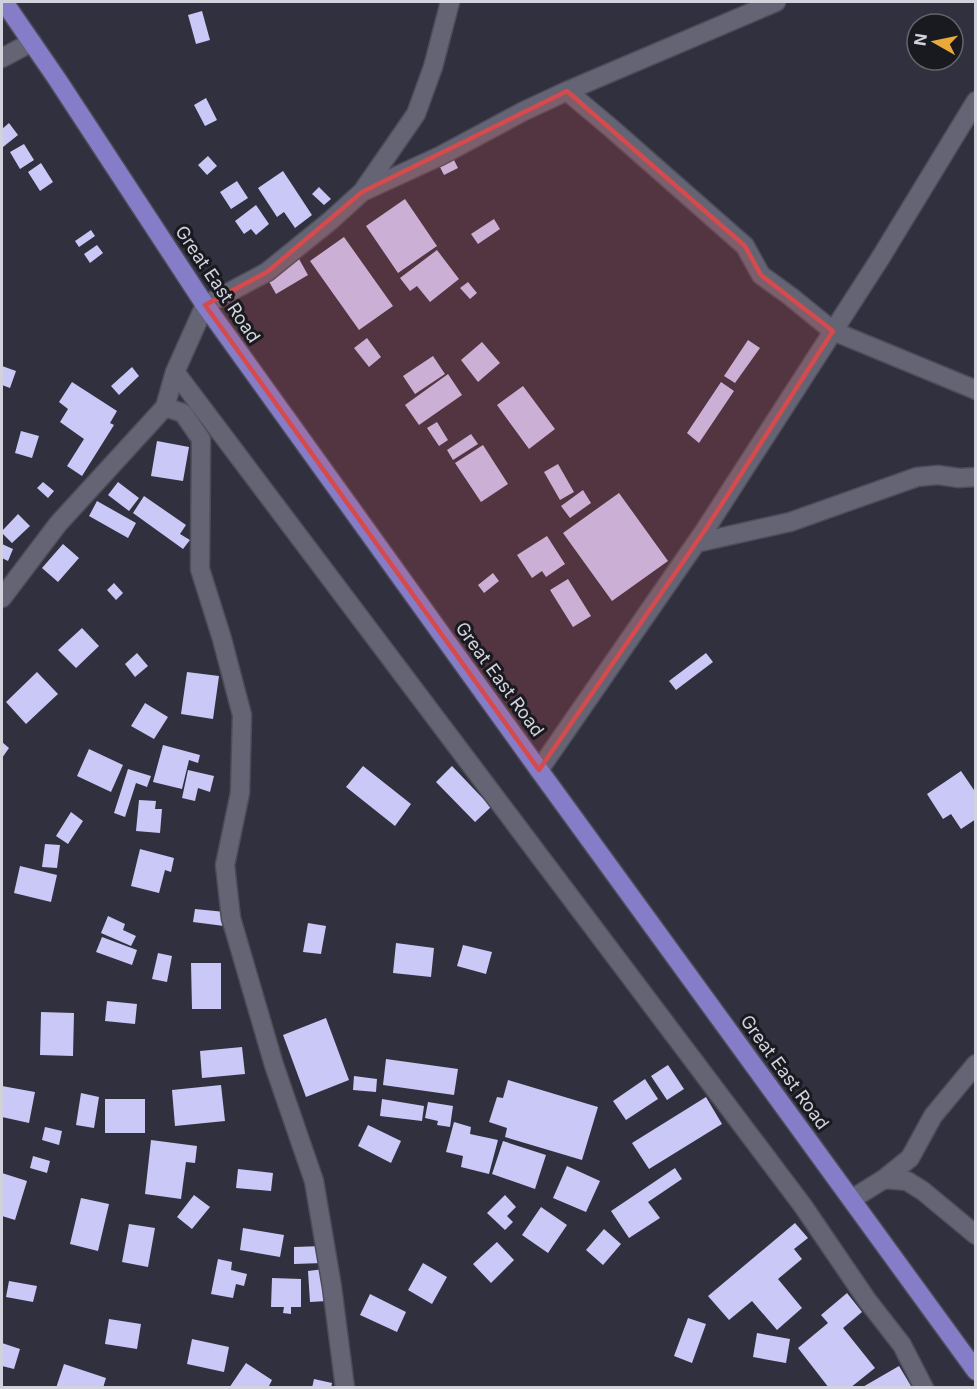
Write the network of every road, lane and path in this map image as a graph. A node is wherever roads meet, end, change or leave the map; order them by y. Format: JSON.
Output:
{"nodes":[{"id":1,"x":4,"y":2,"type":"edge"},
{"id":2,"x":450,"y":2,"type":"edge"},
{"id":3,"x":776,"y":2,"type":"edge"},
{"id":4,"x":32,"y":42,"type":"junction"},
{"id":5,"x":2,"y":58,"type":"edge"},
{"id":6,"x":567,"y":91,"type":"junction"},
{"id":7,"x":975,"y":101,"type":"edge"},
{"id":8,"x":362,"y":192,"type":"junction"},
{"id":9,"x":206,"y":305,"type":"junction"},
{"id":10,"x":832,"y":331,"type":"junction"},
{"id":11,"x":175,"y":372,"type":"junction"},
{"id":12,"x":975,"y":390,"type":"edge"},
{"id":13,"x":165,"y":407,"type":"junction"},
{"id":14,"x":975,"y":477,"type":"edge"},
{"id":15,"x":696,"y":543,"type":"junction"},
{"id":16,"x":2,"y":598,"type":"edge"},
{"id":17,"x":539,"y":770,"type":"junction"},
{"id":18,"x":975,"y":1064,"type":"edge"},
{"id":19,"x":884,"y":1179,"type":"junction"},
{"id":20,"x":852,"y":1199,"type":"junction"},
{"id":21,"x":975,"y":1235,"type":"edge"},
{"id":22,"x":975,"y":1371,"type":"edge"},
{"id":23,"x":345,"y":1388,"type":"edge"},
{"id":24,"x":924,"y":1388,"type":"edge"}],
"edges":[{"from":1,"to":4,"type":"highway","name":"Great East Road"},
{"from":2,"to":8,"type":"street"},
{"from":3,"to":6,"type":"street"},
{"from":4,"to":5,"type":"street"},
{"from":4,"to":9,"type":"highway","name":"Great East Road"},
{"from":6,"to":8,"type":"street"},
{"from":6,"to":10,"type":"street"},
{"from":7,"to":10,"type":"street"},
{"from":8,"to":9,"type":"street"},
{"from":9,"to":11,"type":"street"},
{"from":9,"to":17,"type":"highway","name":"Great East Road"},
{"from":10,"to":12,"type":"street"},
{"from":10,"to":15,"type":"street"},
{"from":11,"to":13,"type":"street"},
{"from":11,"to":24,"type":"street"},
{"from":13,"to":16,"type":"street"},
{"from":13,"to":23,"type":"street"},
{"from":14,"to":15,"type":"street"},
{"from":15,"to":17,"type":"street"},
{"from":17,"to":20,"type":"highway","name":"Great East Road"},
{"from":18,"to":19,"type":"street"},
{"from":19,"to":20,"type":"street"},
{"from":19,"to":21,"type":"street"},
{"from":20,"to":22,"type":"highway","name":"Great East Road"}]}
